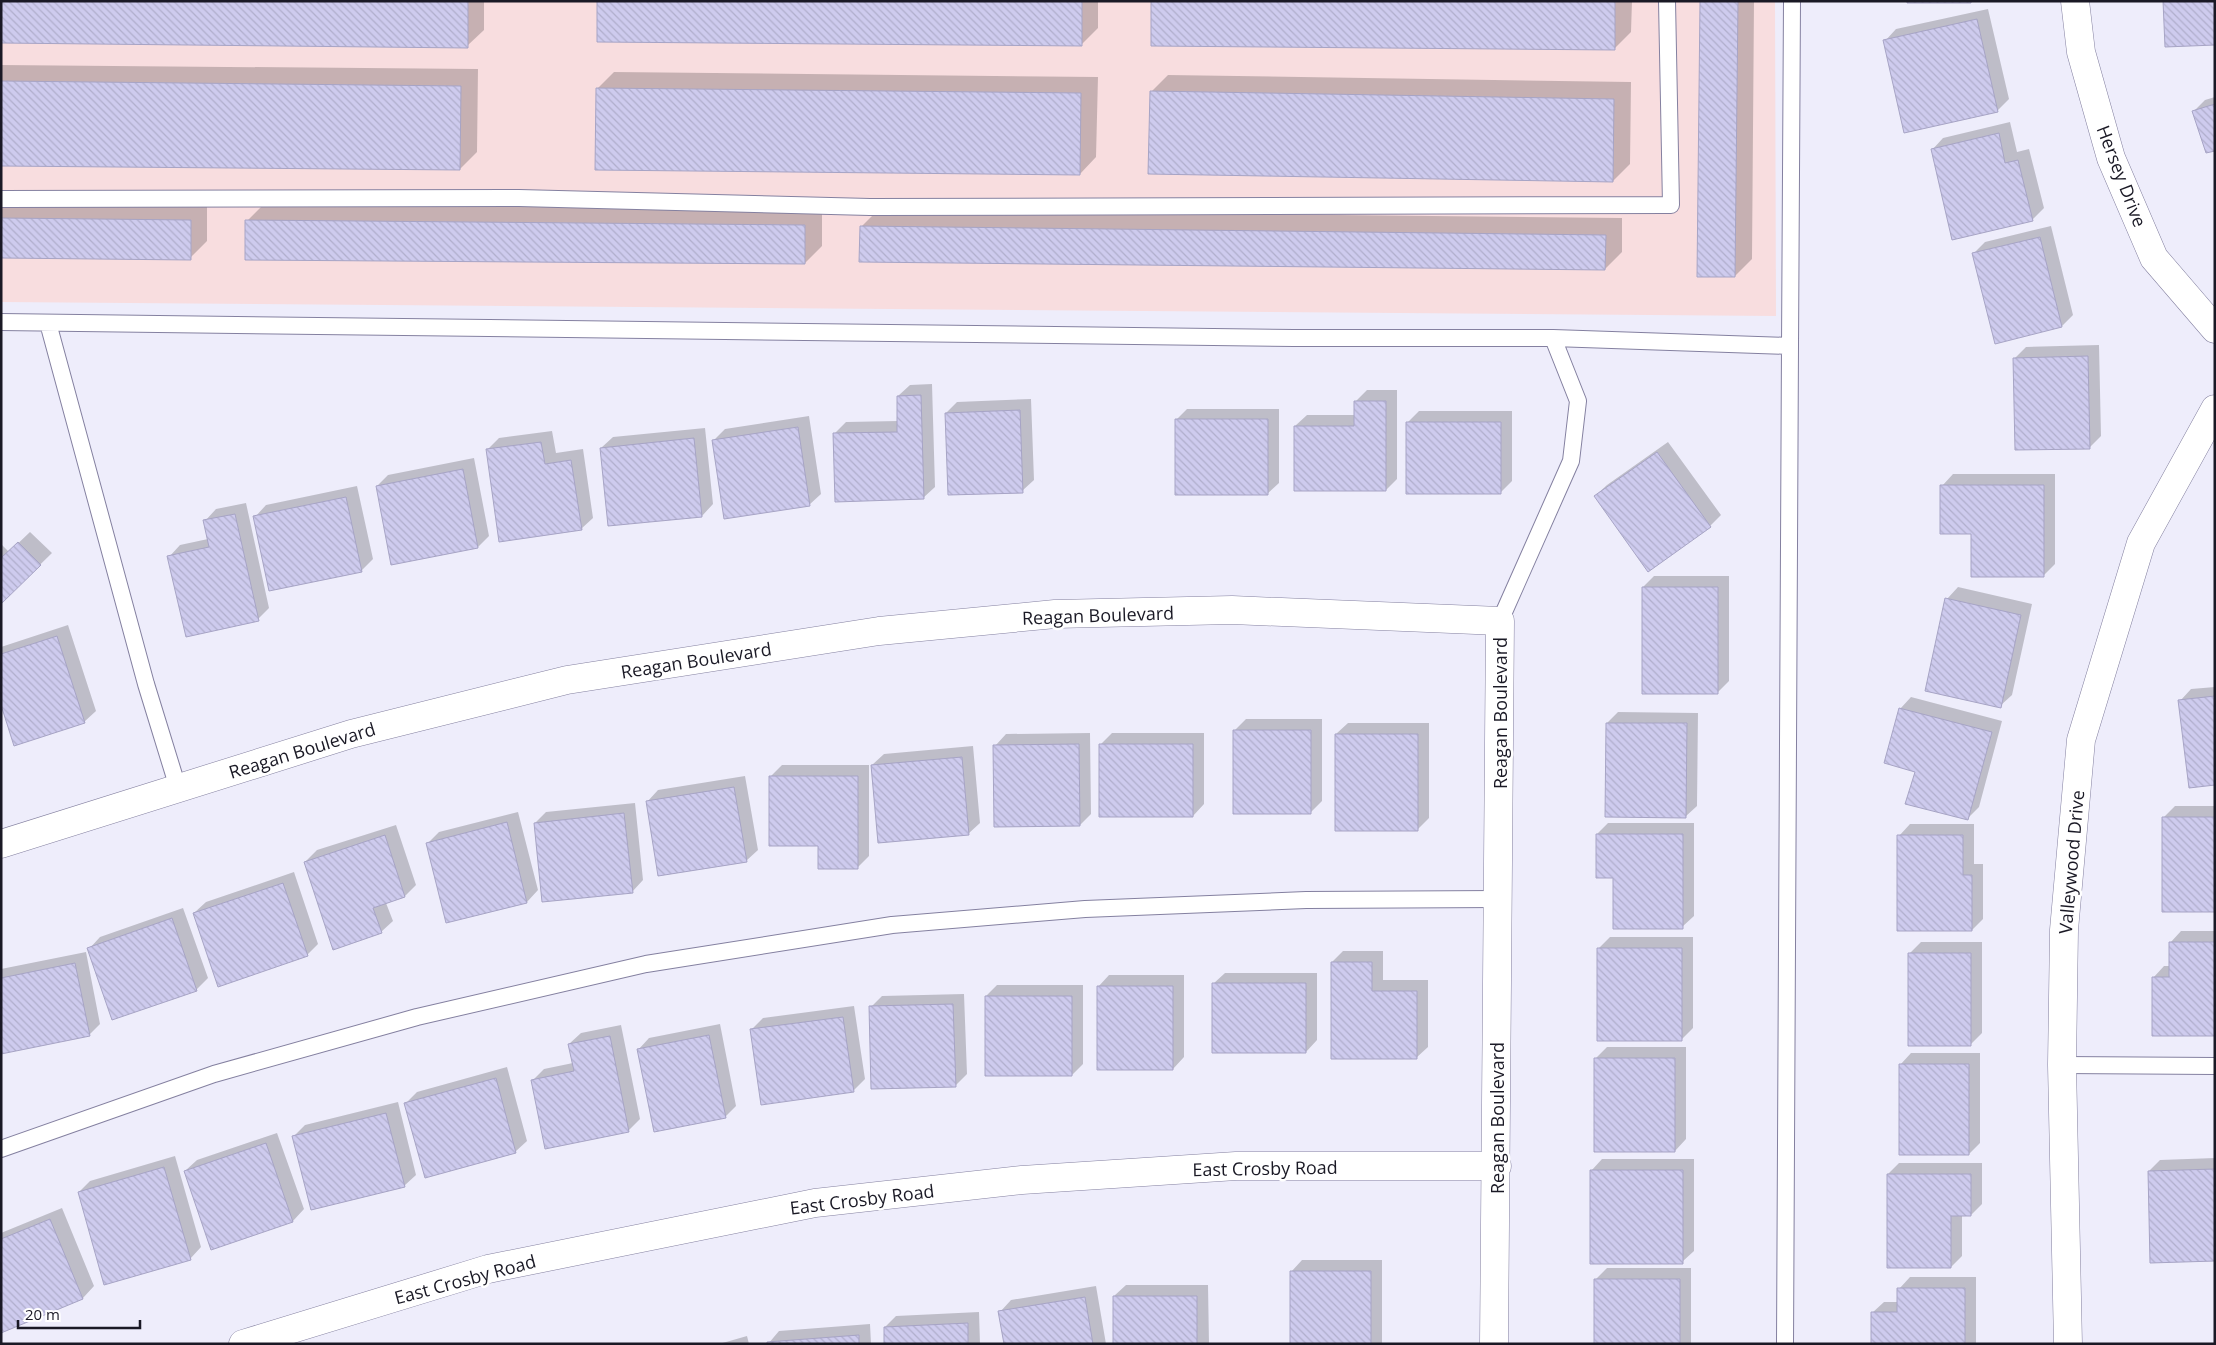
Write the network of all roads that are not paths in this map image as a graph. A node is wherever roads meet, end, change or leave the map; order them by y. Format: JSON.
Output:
{"nodes":[{"id":1,"x":1667,"y":1,"type":"edge"},
{"id":2,"x":1792,"y":1,"type":"edge"},
{"id":3,"x":2075,"y":1,"type":"edge"},
{"id":4,"x":1,"y":199,"type":"edge"},
{"id":5,"x":1,"y":322,"type":"edge"},
{"id":6,"x":48,"y":323,"type":"junction"},
{"id":7,"x":2215,"y":329,"type":"edge"},
{"id":8,"x":1553,"y":338,"type":"junction"},
{"id":9,"x":1790,"y":346,"type":"junction"},
{"id":10,"x":2215,"y":409,"type":"edge"},
{"id":11,"x":1500,"y":620,"type":"junction"},
{"id":12,"x":178,"y":788,"type":"junction"},
{"id":13,"x":1,"y":844,"type":"edge"},
{"id":14,"x":1498,"y":899,"type":"junction"},
{"id":15,"x":2062,"y":1065,"type":"junction"},
{"id":16,"x":2215,"y":1066,"type":"edge"},
{"id":17,"x":1,"y":1149,"type":"edge"},
{"id":18,"x":1497,"y":1166,"type":"junction"},
{"id":19,"x":242,"y":1344,"type":"edge"},
{"id":20,"x":1494,"y":1344,"type":"edge"},
{"id":21,"x":1785,"y":1344,"type":"edge"},
{"id":22,"x":2068,"y":1344,"type":"edge"}],
"edges":[{"from":1,"to":4,"type":"lane"},
{"from":2,"to":9,"type":"lane"},
{"from":3,"to":7,"type":"street","name":"Hersey Drive"},
{"from":5,"to":6,"type":"lane"},
{"from":6,"to":8,"type":"lane"},
{"from":6,"to":12,"type":"lane"},
{"from":8,"to":9,"type":"lane"},
{"from":8,"to":11,"type":"lane"},
{"from":9,"to":21,"type":"lane"},
{"from":10,"to":15,"type":"street","name":"Valleywood Drive"},
{"from":11,"to":12,"type":"street","name":"Reagan Boulevard"},
{"from":11,"to":14,"type":"street","name":"Reagan Boulevard"},
{"from":12,"to":13,"type":"street","name":"Reagan Boulevard"},
{"from":14,"to":17,"type":"lane"},
{"from":14,"to":18,"type":"street","name":"Reagan Boulevard"},
{"from":15,"to":16,"type":"lane"},
{"from":15,"to":22,"type":"street","name":"Valleywood Drive"},
{"from":18,"to":19,"type":"street","name":"East Crosby Road"},
{"from":18,"to":20,"type":"street","name":"Reagan Boulevard"}]}
